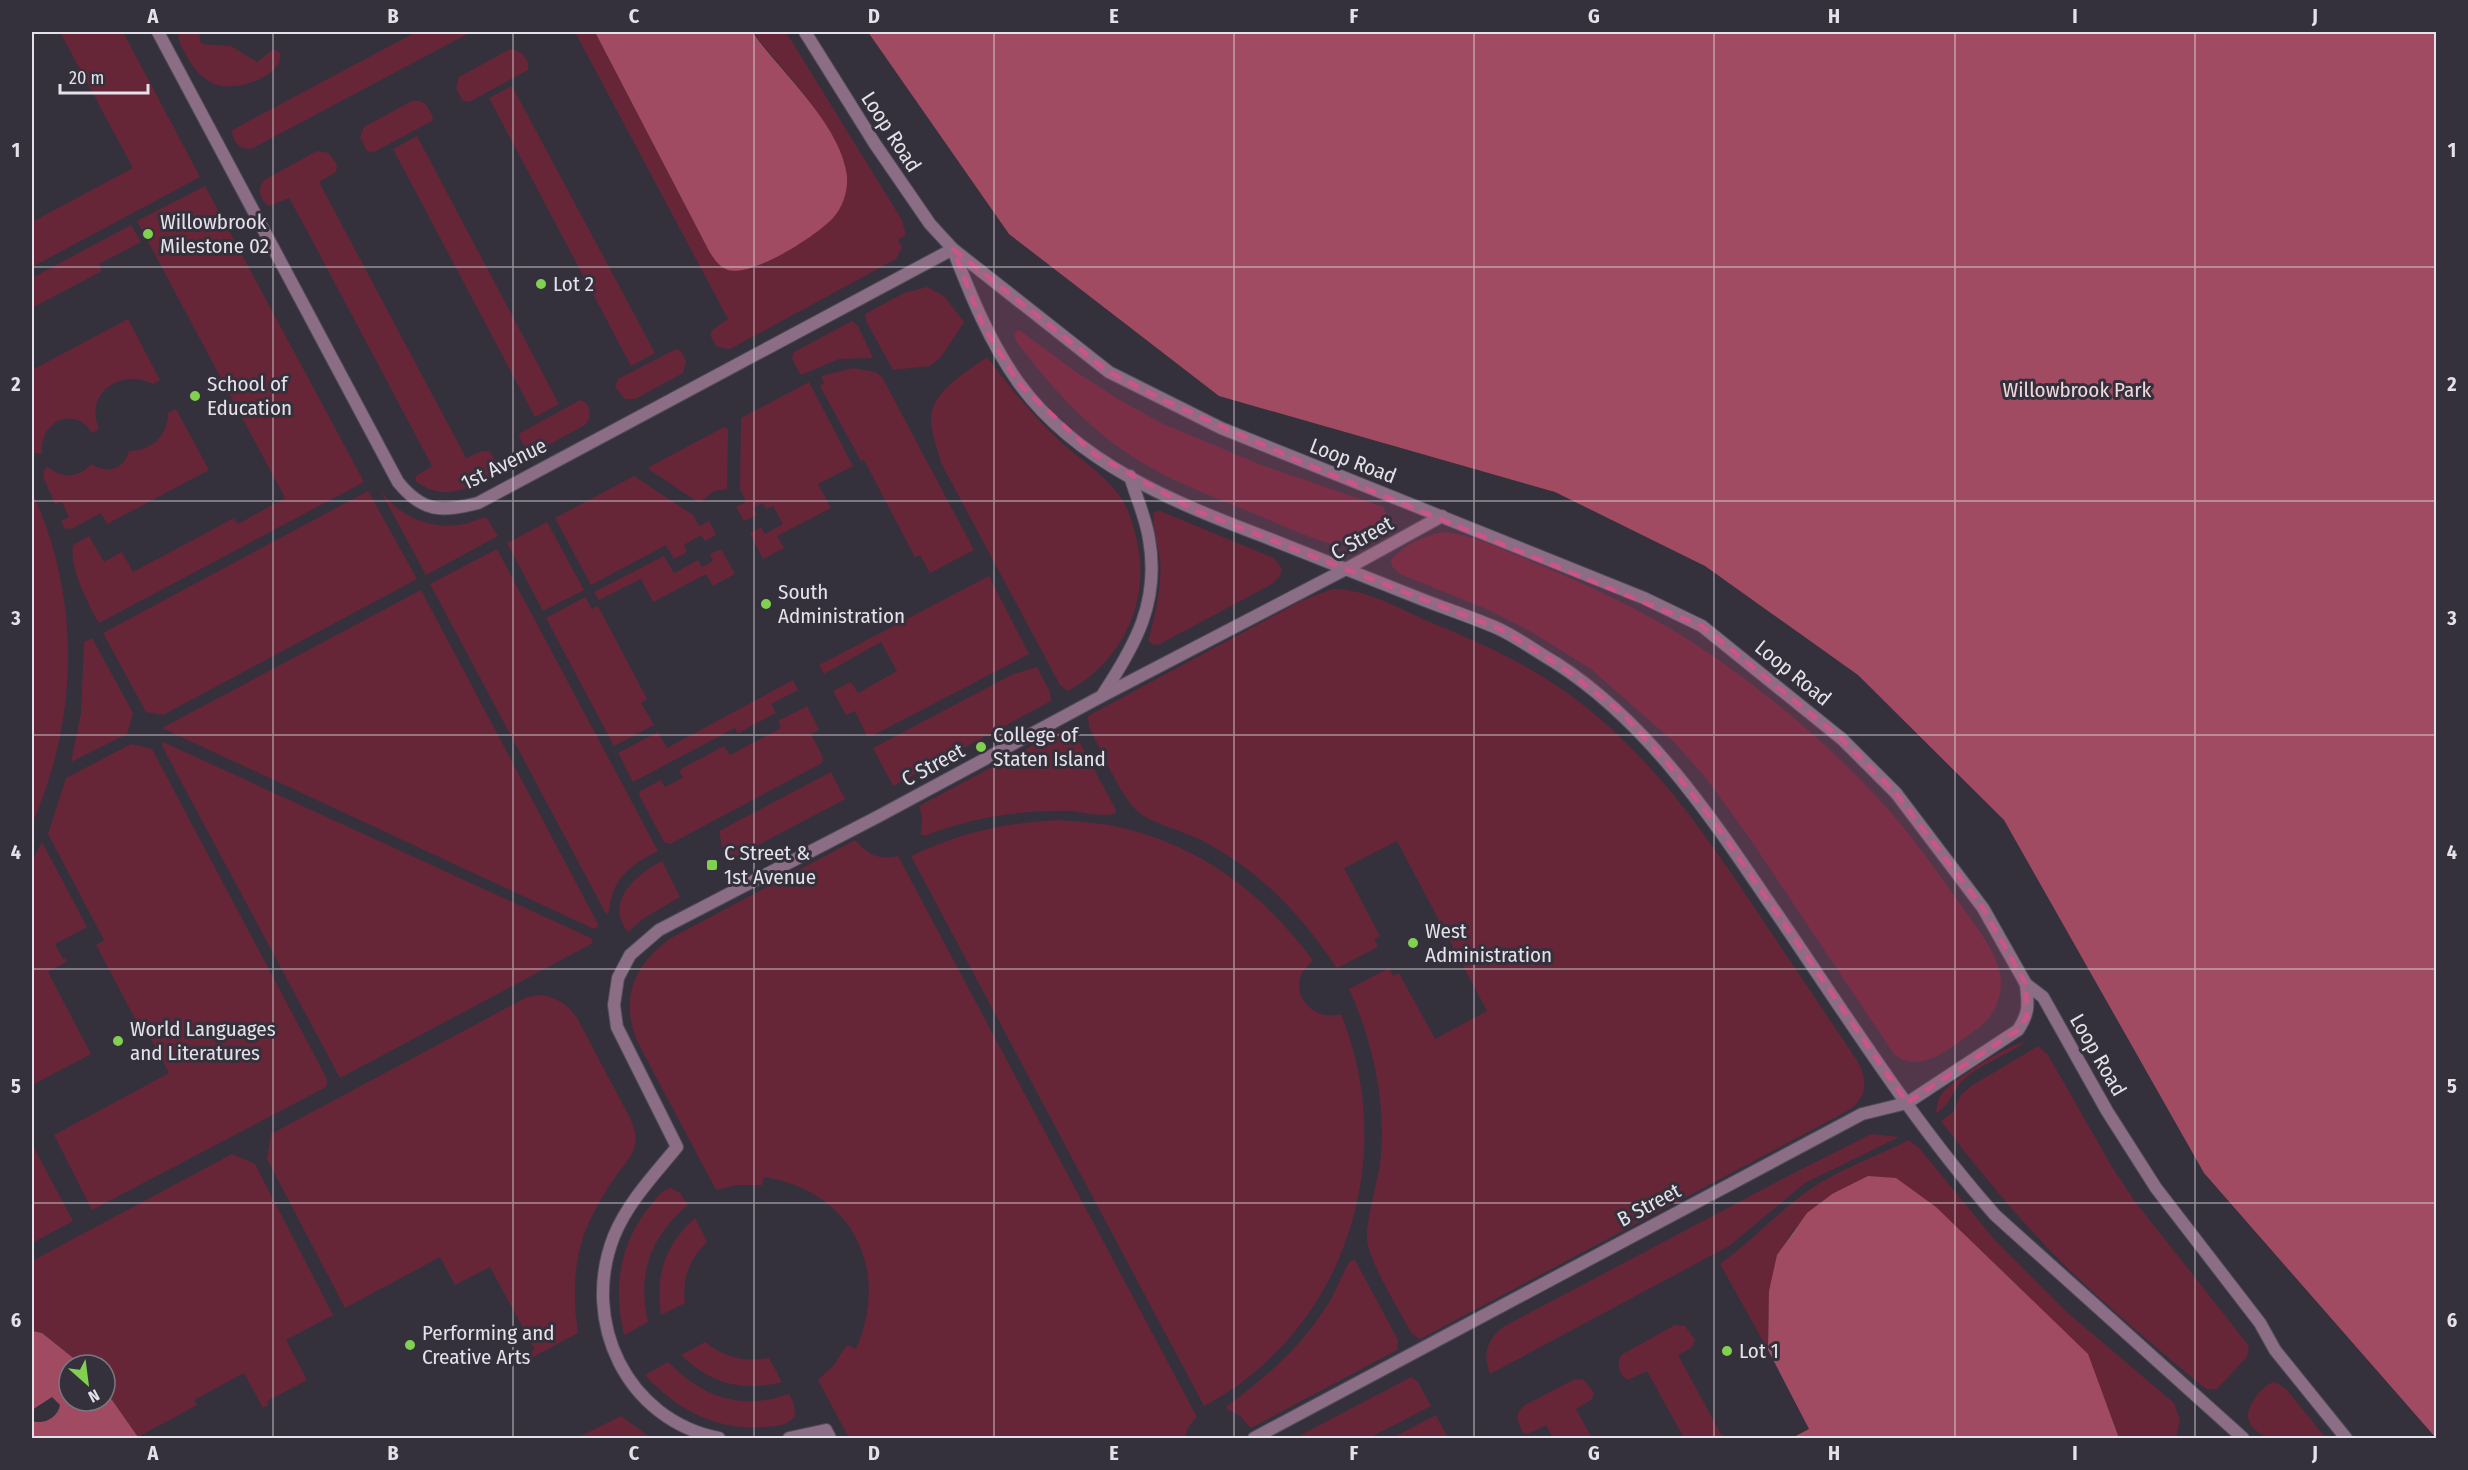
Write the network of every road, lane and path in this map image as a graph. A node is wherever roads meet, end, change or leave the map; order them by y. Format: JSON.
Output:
{"nodes":[{"id":1,"x":158,"y":32,"type":"edge"},
{"id":2,"x":805,"y":32,"type":"edge"},
{"id":3,"x":953,"y":249,"type":"junction"},
{"id":4,"x":1130,"y":476,"type":"junction"},
{"id":5,"x":1442,"y":516,"type":"junction"},
{"id":6,"x":1346,"y":569,"type":"junction"},
{"id":7,"x":1102,"y":696,"type":"junction"},
{"id":8,"x":2026,"y":984,"type":"junction"},
{"id":9,"x":1907,"y":1103,"type":"junction"},
{"id":10,"x":828,"y":1434,"type":"edge"},
{"id":11,"x":719,"y":1438,"type":"edge"},
{"id":12,"x":789,"y":1438,"type":"edge"},
{"id":13,"x":1254,"y":1438,"type":"edge"},
{"id":14,"x":2243,"y":1438,"type":"edge"},
{"id":15,"x":2346,"y":1438,"type":"edge"}],
"edges":[{"from":1,"to":3,"type":"street","name":"1st Avenue"},
{"from":2,"to":3,"type":"street","name":"Loop Road"},
{"from":3,"to":4,"type":"street","name":"Loop Road"},
{"from":3,"to":5,"type":"street","name":"Loop Road"},
{"from":4,"to":6,"type":"street","name":"Loop Road"},
{"from":4,"to":7,"type":"street"},
{"from":5,"to":6,"type":"street","name":"C Street"},
{"from":5,"to":8,"type":"street","name":"Loop Road"},
{"from":6,"to":7,"type":"street","name":"C Street"},
{"from":6,"to":9,"type":"street","name":"Loop Road"},
{"from":7,"to":11,"type":"street","name":"C Street"},
{"from":8,"to":9,"type":"street","name":"B Street"},
{"from":8,"to":15,"type":"street","name":"Loop Road"},
{"from":9,"to":13,"type":"street","name":"B Street"},
{"from":9,"to":14,"type":"street","name":"Loop Road"},
{"from":10,"to":12,"type":"street"}]}
